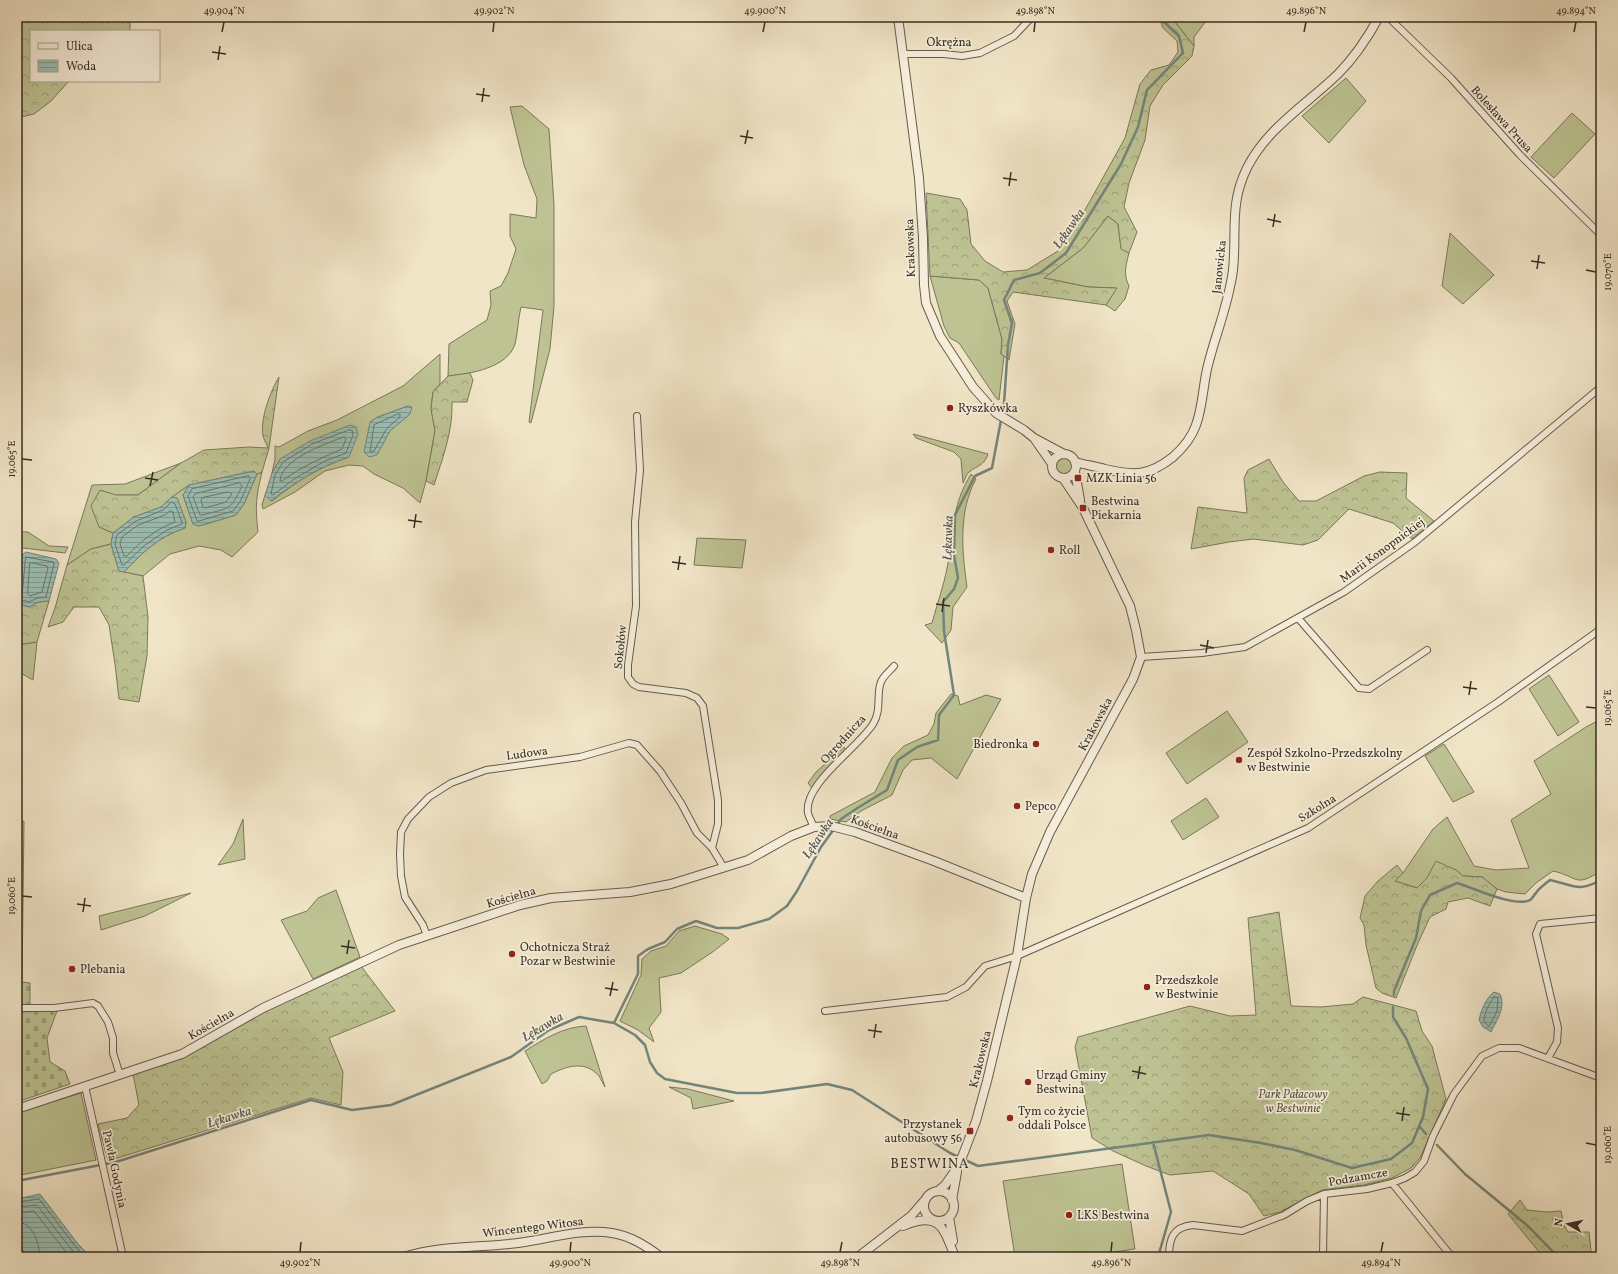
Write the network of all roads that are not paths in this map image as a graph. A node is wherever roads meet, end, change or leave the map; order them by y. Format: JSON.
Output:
{"nodes":[{"id":1,"x":898,"y":17,"type":"edge"},
{"id":2,"x":1032,"y":17,"type":"edge"},
{"id":3,"x":1380,"y":17,"type":"edge"},
{"id":4,"x":1388,"y":17,"type":"edge"},
{"id":5,"x":903,"y":54,"type":"junction"},
{"id":6,"x":1601,"y":235,"type":"edge"},
{"id":7,"x":1601,"y":387,"type":"edge"},
{"id":8,"x":638,"y":416,"type":"dead end"},
{"id":9,"x":1034,"y":438,"type":"junction"},
{"id":10,"x":1064,"y":454,"type":"junction"},
{"id":11,"x":1075,"y":462,"type":"junction"},
{"id":12,"x":1052,"y":464,"type":"junction"},
{"id":13,"x":1074,"y":472,"type":"junction"},
{"id":14,"x":1063,"y":478,"type":"junction"},
{"id":15,"x":1081,"y":505,"type":"junction"},
{"id":16,"x":1298,"y":618,"type":"junction"},
{"id":17,"x":1601,"y":629,"type":"edge"},
{"id":18,"x":1427,"y":650,"type":"dead end"},
{"id":19,"x":1141,"y":657,"type":"junction"},
{"id":20,"x":894,"y":666,"type":"dead end"},
{"id":21,"x":814,"y":827,"type":"junction"},
{"id":22,"x":712,"y":848,"type":"junction"},
{"id":23,"x":724,"y":868,"type":"junction"},
{"id":24,"x":1026,"y":898,"type":"junction"},
{"id":25,"x":1601,"y":918,"type":"edge"},
{"id":26,"x":427,"y":936,"type":"junction"},
{"id":27,"x":1017,"y":956,"type":"junction"},
{"id":28,"x":17,"y":1008,"type":"edge"},
{"id":29,"x":825,"y":1011,"type":"dead end"},
{"id":30,"x":1548,"y":1058,"type":"junction"},
{"id":31,"x":120,"y":1075,"type":"junction"},
{"id":32,"x":1601,"y":1078,"type":"edge"},
{"id":33,"x":85,"y":1086,"type":"junction"},
{"id":34,"x":17,"y":1109,"type":"edge"},
{"id":35,"x":958,"y":1165,"type":"junction"},
{"id":36,"x":1392,"y":1183,"type":"junction"},
{"id":37,"x":938,"y":1191,"type":"junction"},
{"id":38,"x":1324,"y":1194,"type":"junction"},
{"id":39,"x":925,"y":1200,"type":"junction"},
{"id":40,"x":952,"y":1200,"type":"junction"},
{"id":41,"x":949,"y":1217,"type":"junction"},
{"id":42,"x":933,"y":1220,"type":"junction"},
{"id":43,"x":895,"y":1229,"type":"junction"},
{"id":44,"x":418,"y":1255,"type":"edge"},
{"id":45,"x":123,"y":1257,"type":"edge"},
{"id":46,"x":404,"y":1257,"type":"edge"},
{"id":47,"x":661,"y":1257,"type":"edge"},
{"id":48,"x":858,"y":1257,"type":"edge"},
{"id":49,"x":955,"y":1257,"type":"edge"},
{"id":50,"x":1169,"y":1257,"type":"edge"},
{"id":51,"x":1322,"y":1257,"type":"edge"},
{"id":52,"x":1452,"y":1257,"type":"edge"}],
"edges":[{"from":1,"to":5,"type":"street","name":"Krakowska"},
{"from":2,"to":5,"type":"street","name":"Okrężna"},
{"from":3,"to":11,"type":"street","name":"Janowicka"},
{"from":4,"to":6,"type":"street","name":"Bolesława Prusa"},
{"from":5,"to":9,"type":"street","name":"Krakowska"},
{"from":7,"to":16,"type":"street","name":"Marii Konopnickiej"},
{"from":8,"to":22,"type":"street","name":"Sokołów"},
{"from":9,"to":10,"type":"street","name":"Krakowska"},
{"from":9,"to":12,"type":"street","name":"Krakowska"},
{"from":10,"to":11,"type":"street"},
{"from":10,"to":12,"type":"street"},
{"from":11,"to":13,"type":"street"},
{"from":12,"to":14,"type":"street"},
{"from":13,"to":14,"type":"street"},
{"from":13,"to":15,"type":"street"},
{"from":14,"to":15,"type":"street"},
{"from":15,"to":19,"type":"street"},
{"from":16,"to":18,"type":"street"},
{"from":16,"to":19,"type":"street","name":"Marii Konopnickiej"},
{"from":17,"to":27,"type":"street","name":"Szkolna"},
{"from":19,"to":24,"type":"street","name":"Krakowska"},
{"from":20,"to":21,"type":"street","name":"Ogrodnicza"},
{"from":21,"to":23,"type":"street","name":"Kościelna"},
{"from":21,"to":24,"type":"street","name":"Kościelna"},
{"from":22,"to":23,"type":"street","name":"Ludowa"},
{"from":22,"to":26,"type":"street","name":"Ludowa"},
{"from":23,"to":26,"type":"street","name":"Kościelna"},
{"from":24,"to":27,"type":"street","name":"Krakowska"},
{"from":25,"to":30,"type":"street"},
{"from":26,"to":31,"type":"street","name":"Kościelna"},
{"from":27,"to":29,"type":"street"},
{"from":27,"to":35,"type":"street","name":"Krakowska"},
{"from":28,"to":31,"type":"street"},
{"from":30,"to":32,"type":"street","name":"Podzamcze"},
{"from":30,"to":36,"type":"street","name":"Podzamcze"},
{"from":31,"to":33,"type":"street","name":"Kościelna"},
{"from":33,"to":34,"type":"street","name":"Kościelna"},
{"from":33,"to":45,"type":"street","name":"Pawła Godynia"},
{"from":35,"to":37,"type":"street","name":"Krakowska"},
{"from":35,"to":40,"type":"street","name":"Krakowska"},
{"from":36,"to":38,"type":"street","name":"Podzamcze"},
{"from":36,"to":52,"type":"street"},
{"from":37,"to":39,"type":"street"},
{"from":37,"to":40,"type":"street"},
{"from":38,"to":50,"type":"street","name":"Podzamcze"},
{"from":38,"to":51,"type":"street"},
{"from":39,"to":42,"type":"street"},
{"from":39,"to":43,"type":"street"},
{"from":40,"to":41,"type":"street"},
{"from":41,"to":42,"type":"street"},
{"from":41,"to":49,"type":"street"},
{"from":42,"to":43,"type":"street"},
{"from":42,"to":49,"type":"street"},
{"from":43,"to":48,"type":"street"},
{"from":44,"to":46,"type":"street","name":"Wincentego Witosa"},
{"from":44,"to":47,"type":"street","name":"Wincentego Witosa"}]}
